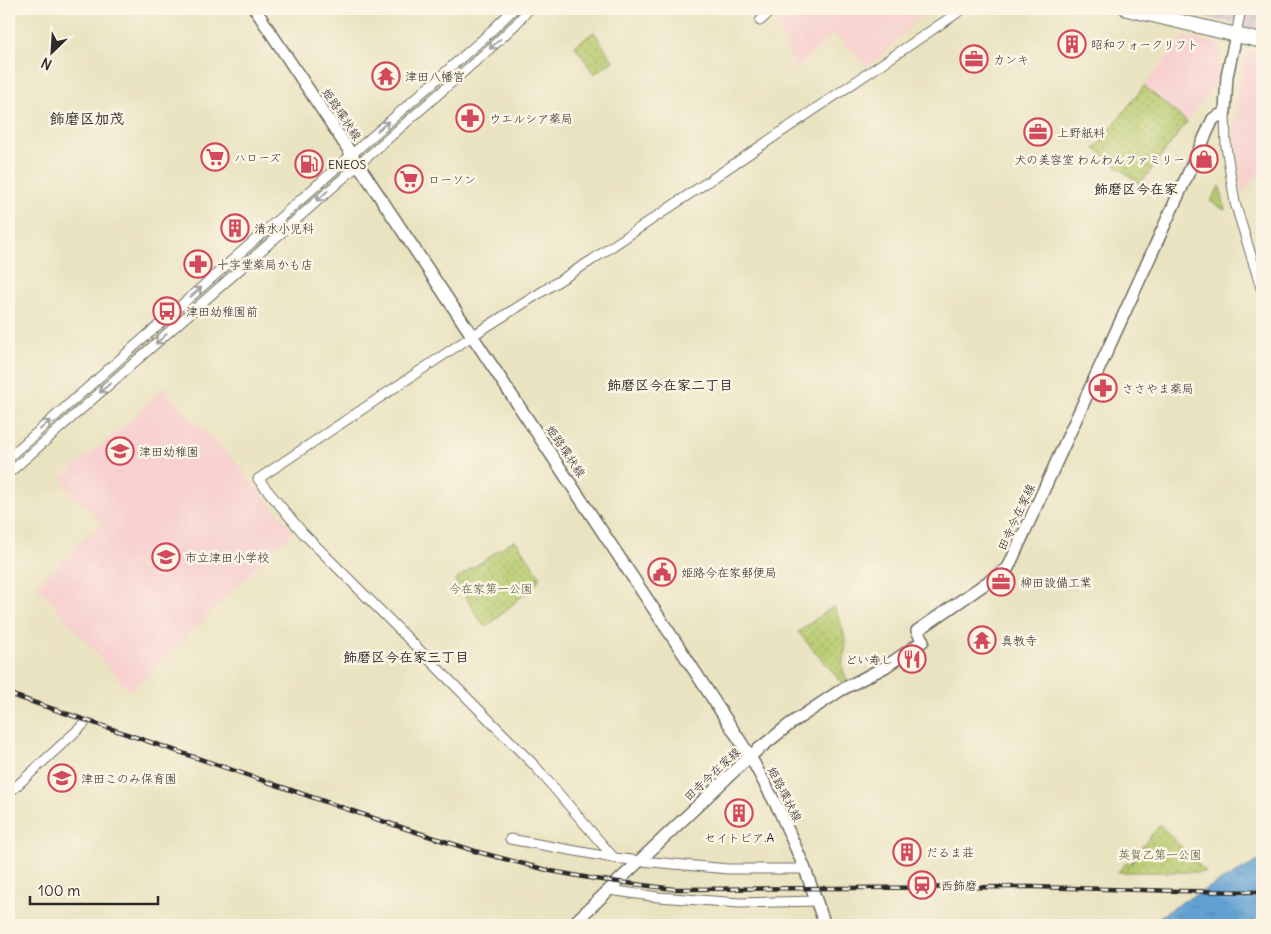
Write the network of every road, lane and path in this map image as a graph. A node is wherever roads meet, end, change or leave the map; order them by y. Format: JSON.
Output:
{"nodes":[{"id":1,"x":255,"y":9,"type":"edge"},
{"id":2,"x":514,"y":9,"type":"edge"},
{"id":3,"x":529,"y":9,"type":"edge"},
{"id":4,"x":773,"y":9,"type":"edge"},
{"id":5,"x":963,"y":9,"type":"edge"},
{"id":6,"x":1127,"y":9,"type":"edge"},
{"id":7,"x":1241,"y":9,"type":"edge"},
{"id":8,"x":760,"y":20,"type":"dead end"},
{"id":9,"x":1236,"y":34,"type":"junction"},
{"id":10,"x":1262,"y":41,"type":"edge"},
{"id":11,"x":1225,"y":112,"type":"junction"},
{"id":12,"x":352,"y":153,"type":"junction"},
{"id":13,"x":358,"y":164,"type":"junction"},
{"id":14,"x":1262,"y":291,"type":"edge"},
{"id":15,"x":472,"y":336,"type":"junction"},
{"id":16,"x":9,"y":457,"type":"edge"},
{"id":17,"x":9,"y":473,"type":"edge"},
{"id":18,"x":84,"y":724,"type":"dead end"},
{"id":19,"x":750,"y":756,"type":"junction"},
{"id":20,"x":9,"y":793,"type":"edge"},
{"id":21,"x":510,"y":839,"type":"dead end"},
{"id":22,"x":614,"y":858,"type":"junction"},
{"id":23,"x":640,"y":861,"type":"junction"},
{"id":24,"x":805,"y":869,"type":"junction"},
{"id":25,"x":610,"y":890,"type":"junction"},
{"id":26,"x":816,"y":900,"type":"junction"},
{"id":27,"x":572,"y":925,"type":"edge"},
{"id":28,"x":825,"y":925,"type":"edge"}],
"edges":[{"from":1,"to":12,"type":"main road","name":"姫路環状線"},
{"from":12,"to":2,"type":"street","one_way":true},
{"from":3,"to":13,"type":"street","one_way":true},
{"from":4,"to":8,"type":"street"},
{"from":5,"to":15,"type":"street"},
{"from":6,"to":9,"type":"highway"},
{"from":7,"to":9,"type":"street"},
{"from":9,"to":10,"type":"highway"},
{"from":9,"to":11,"type":"main road"},
{"from":11,"to":14,"type":"street"},
{"from":11,"to":19,"type":"main road","name":"田寺今在家線"},
{"from":12,"to":13,"type":"main road","name":"姫路環状線"},
{"from":16,"to":12,"type":"street","one_way":true},
{"from":13,"to":15,"type":"main road","name":"姫路環状線"},
{"from":13,"to":17,"type":"street","one_way":true},
{"from":15,"to":19,"type":"main road","name":"姫路環状線"},
{"from":15,"to":22,"type":"street"},
{"from":18,"to":20,"type":"street"},
{"from":19,"to":23,"type":"main road","name":"田寺今在家線"},
{"from":19,"to":24,"type":"main road","name":"姫路環状線"},
{"from":21,"to":22,"type":"street"},
{"from":22,"to":23,"type":"street"},
{"from":23,"to":24,"type":"street"},
{"from":23,"to":25,"type":"main road","name":"田寺今在家線"},
{"from":24,"to":26,"type":"main road","name":"姫路環状線"},
{"from":25,"to":26,"type":"street"},
{"from":25,"to":27,"type":"main road","name":"田寺今在家線"},
{"from":26,"to":28,"type":"main road","name":"姫路環状線"}]}
